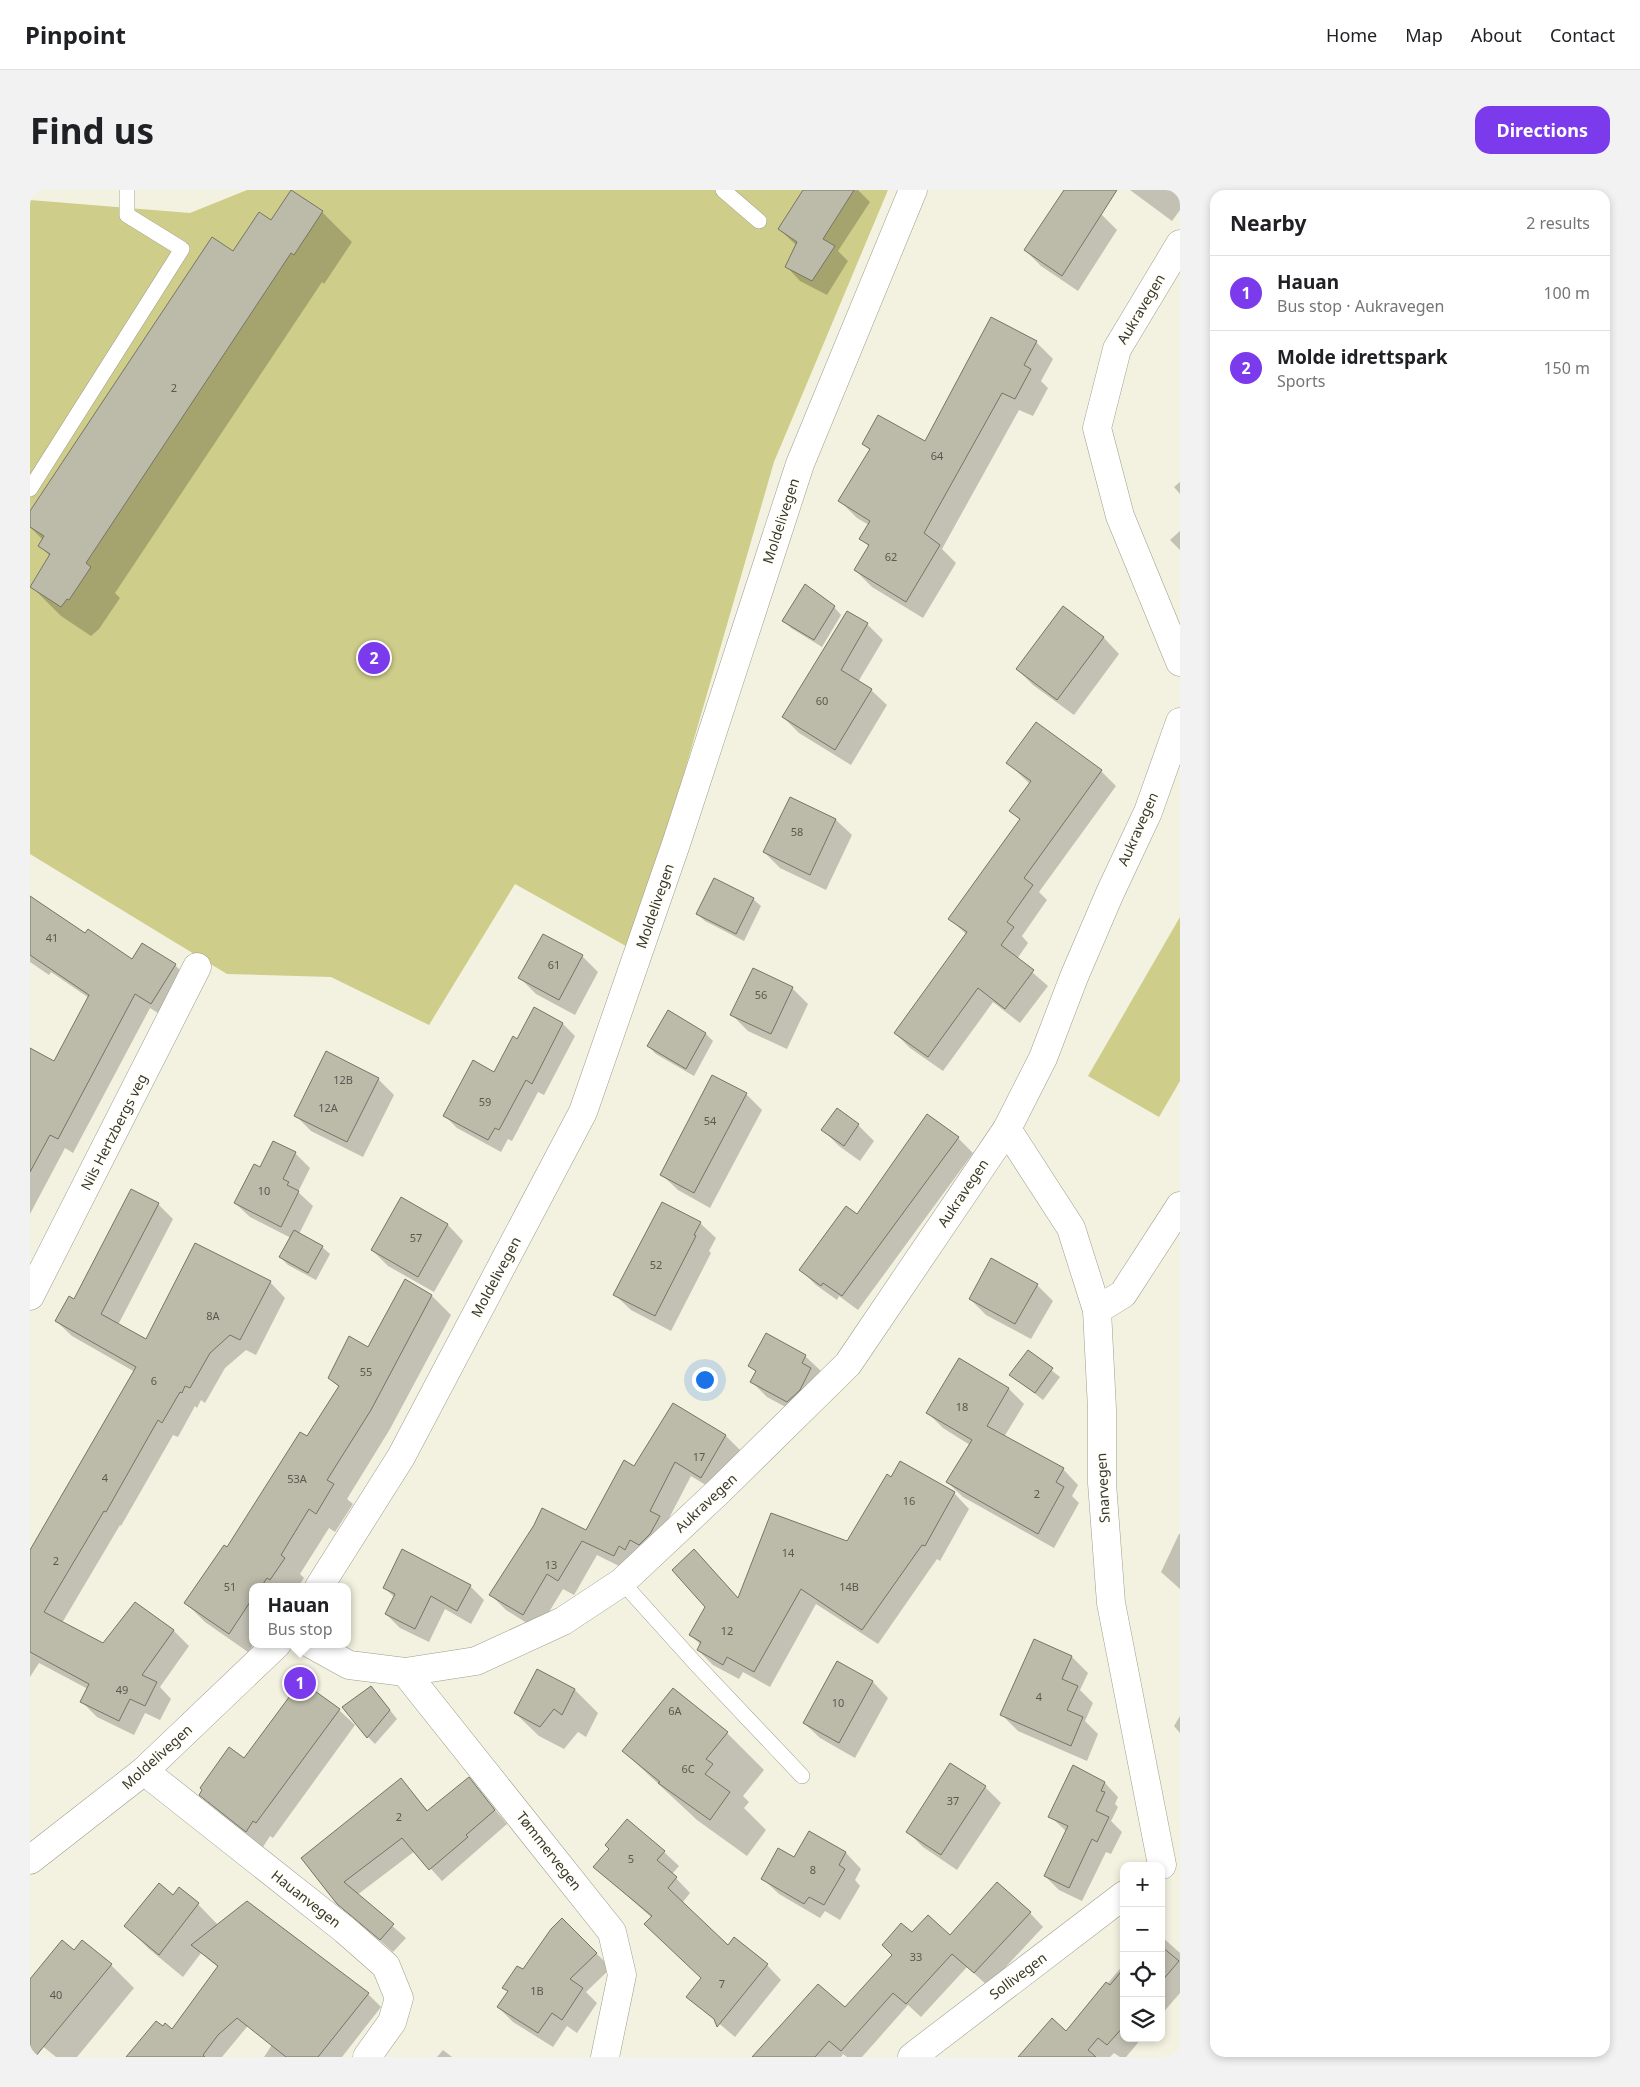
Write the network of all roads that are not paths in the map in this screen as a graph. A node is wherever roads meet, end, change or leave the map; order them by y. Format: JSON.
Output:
{"nodes":[{"id":1,"x":127,"y":190,"type":"edge"},
{"id":2,"x":723,"y":190,"type":"edge"},
{"id":3,"x":913,"y":190,"type":"edge"},
{"id":4,"x":759,"y":221,"type":"dead end"},
{"id":5,"x":1180,"y":244,"type":"edge"},
{"id":6,"x":30,"y":489,"type":"edge"},
{"id":7,"x":1180,"y":662,"type":"edge"},
{"id":8,"x":1180,"y":722,"type":"edge"},
{"id":9,"x":197,"y":966,"type":"dead end"},
{"id":10,"x":1007,"y":1129,"type":"junction"},
{"id":11,"x":1180,"y":1206,"type":"edge"},
{"id":12,"x":30,"y":1296,"type":"edge"},
{"id":13,"x":1097,"y":1310,"type":"junction"},
{"id":14,"x":622,"y":1582,"type":"junction"},
{"id":15,"x":322,"y":1583,"type":"edge"},
{"id":16,"x":274,"y":1648,"type":"edge"},
{"id":17,"x":318,"y":1648,"type":"edge"},
{"id":18,"x":405,"y":1672,"type":"junction"},
{"id":19,"x":144,"y":1771,"type":"junction"},
{"id":20,"x":802,"y":1776,"type":"dead end"},
{"id":21,"x":30,"y":1860,"type":"edge"},
{"id":22,"x":1168,"y":1860,"type":"edge"},
{"id":23,"x":1120,"y":1898,"type":"edge"},
{"id":24,"x":367,"y":2057,"type":"edge"},
{"id":25,"x":605,"y":2057,"type":"edge"},
{"id":26,"x":912,"y":2057,"type":"edge"}],
"edges":[{"from":1,"to":6,"type":"lane"},
{"from":2,"to":4,"type":"lane"},
{"from":3,"to":15,"type":"street","name":"Moldelivegen"},
{"from":5,"to":7,"type":"street","name":"Aukravegen"},
{"from":8,"to":10,"type":"street","name":"Aukravegen"},
{"from":9,"to":12,"type":"street","name":"Nils Hertzbergs veg"},
{"from":10,"to":13,"type":"street","name":"Snarvegen"},
{"from":10,"to":14,"type":"street","name":"Aukravegen"},
{"from":11,"to":13,"type":"street"},
{"from":13,"to":22,"type":"street","name":"Snarvegen"},
{"from":14,"to":18,"type":"street","name":"Aukravegen"},
{"from":14,"to":20,"type":"lane"},
{"from":16,"to":19,"type":"street","name":"Moldelivegen"},
{"from":17,"to":18,"type":"street","name":"Aukravegen"},
{"from":18,"to":25,"type":"street","name":"Tømmervegen"},
{"from":19,"to":21,"type":"street","name":"Moldelivegen"},
{"from":19,"to":24,"type":"street","name":"Hauanvegen"},
{"from":23,"to":26,"type":"street","name":"Sollivegen"}]}
